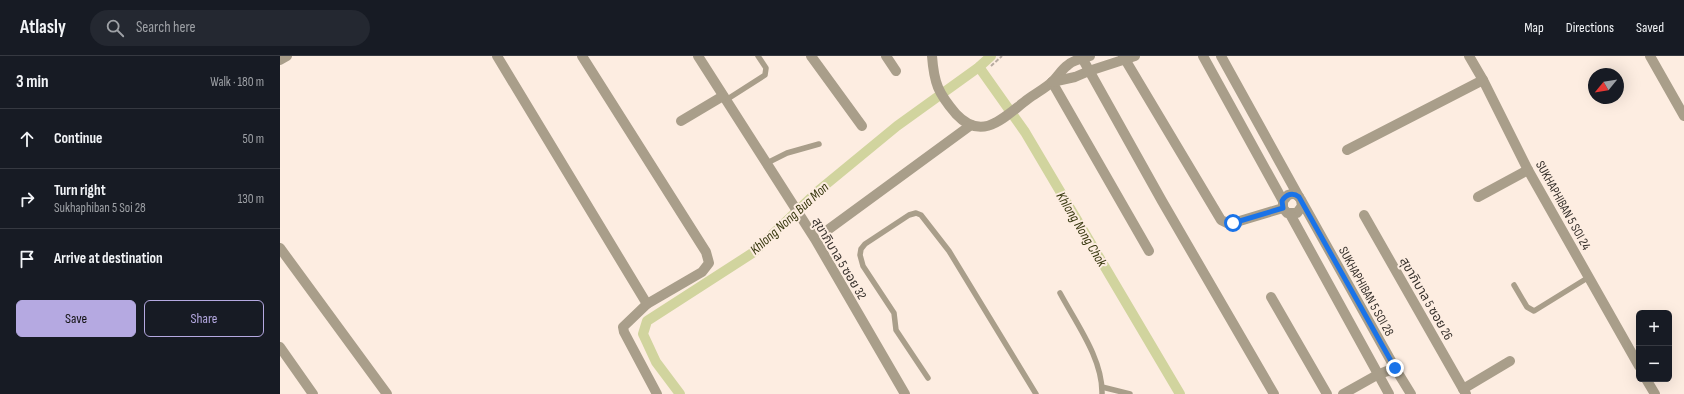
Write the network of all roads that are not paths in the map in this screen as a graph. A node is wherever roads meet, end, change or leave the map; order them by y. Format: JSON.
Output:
{"nodes":[{"id":1,"x":287,"y":56,"type":"edge"},
{"id":2,"x":498,"y":56,"type":"edge"},
{"id":3,"x":582,"y":56,"type":"edge"},
{"id":4,"x":698,"y":56,"type":"edge"},
{"id":5,"x":758,"y":56,"type":"edge"},
{"id":6,"x":811,"y":56,"type":"edge"},
{"id":7,"x":886,"y":56,"type":"edge"},
{"id":8,"x":932,"y":56,"type":"edge"},
{"id":9,"x":1135,"y":56,"type":"edge"},
{"id":10,"x":1203,"y":56,"type":"edge"},
{"id":11,"x":1221,"y":56,"type":"edge"},
{"id":12,"x":1469,"y":56,"type":"edge"},
{"id":13,"x":1650,"y":56,"type":"edge"},
{"id":14,"x":1085,"y":57,"type":"edge"},
{"id":15,"x":1123,"y":58,"type":"edge"},
{"id":16,"x":280,"y":60,"type":"edge"},
{"id":17,"x":1068,"y":64,"type":"junction"},
{"id":18,"x":1228,"y":67,"type":"junction"},
{"id":19,"x":1089,"y":70,"type":"junction"},
{"id":20,"x":896,"y":71,"type":"dead end"},
{"id":21,"x":1214,"y":76,"type":"junction"},
{"id":22,"x":1075,"y":77,"type":"junction"},
{"id":23,"x":1483,"y":80,"type":"junction"},
{"id":24,"x":1052,"y":82,"type":"junction"},
{"id":25,"x":725,"y":98,"type":"junction"},
{"id":26,"x":1684,"y":116,"type":"edge"},
{"id":27,"x":681,"y":121,"type":"dead end"},
{"id":28,"x":971,"y":125,"type":"junction"},
{"id":29,"x":862,"y":126,"type":"dead end"},
{"id":30,"x":819,"y":144,"type":"dead end"},
{"id":31,"x":1347,"y":150,"type":"dead end"},
{"id":32,"x":767,"y":163,"type":"junction"},
{"id":33,"x":1528,"y":170,"type":"junction"},
{"id":34,"x":1478,"y":197,"type":"dead end"},
{"id":35,"x":1300,"y":198,"type":"junction"},
{"id":36,"x":1285,"y":208,"type":"junction"},
{"id":37,"x":1364,"y":215,"type":"dead end"},
{"id":38,"x":829,"y":229,"type":"dead end"},
{"id":39,"x":280,"y":248,"type":"edge"},
{"id":40,"x":1149,"y":252,"type":"dead end"},
{"id":41,"x":1589,"y":277,"type":"junction"},
{"id":42,"x":1514,"y":285,"type":"dead end"},
{"id":43,"x":1060,"y":293,"type":"dead end"},
{"id":44,"x":1271,"y":297,"type":"dead end"},
{"id":45,"x":647,"y":304,"type":"junction"},
{"id":46,"x":280,"y":347,"type":"edge"},
{"id":47,"x":1510,"y":361,"type":"dead end"},
{"id":48,"x":1636,"y":361,"type":"edge"},
{"id":49,"x":1395,"y":368,"type":"junction"},
{"id":50,"x":1377,"y":375,"type":"junction"},
{"id":51,"x":928,"y":378,"type":"dead end"},
{"id":52,"x":1648,"y":382,"type":"edge"},
{"id":53,"x":1102,"y":386,"type":"junction"},
{"id":54,"x":1465,"y":391,"type":"edge"},
{"id":55,"x":313,"y":394,"type":"edge"},
{"id":56,"x":387,"y":394,"type":"edge"},
{"id":57,"x":656,"y":394,"type":"edge"},
{"id":58,"x":905,"y":394,"type":"edge"},
{"id":59,"x":1036,"y":394,"type":"edge"},
{"id":60,"x":1102,"y":394,"type":"edge"},
{"id":61,"x":1130,"y":394,"type":"edge"},
{"id":62,"x":1274,"y":394,"type":"edge"},
{"id":63,"x":1327,"y":394,"type":"edge"},
{"id":64,"x":1343,"y":394,"type":"edge"},
{"id":65,"x":1389,"y":394,"type":"edge"},
{"id":66,"x":1412,"y":394,"type":"edge"},
{"id":67,"x":1655,"y":394,"type":"edge"}],
"edges":[{"from":1,"to":16,"type":"street"},
{"from":2,"to":45,"type":"street"},
{"from":3,"to":45,"type":"street"},
{"from":4,"to":25,"type":"street","name":"สุขาภิบาล 5 ซอย 32"},
{"from":5,"to":25,"type":"lane"},
{"from":6,"to":29,"type":"street"},
{"from":7,"to":20,"type":"street"},
{"from":8,"to":28,"type":"street"},
{"from":9,"to":15,"type":"street"},
{"from":10,"to":21,"type":"street"},
{"from":11,"to":18,"type":"street","name":"SUKHAPHIBAN 5 SOI 28"},
{"from":12,"to":23,"type":"street","name":"SUKHAPHIBAN 5 SOI 24"},
{"from":13,"to":26,"type":"street"},
{"from":14,"to":17,"type":"street"},
{"from":14,"to":19,"type":"street"},
{"from":15,"to":19,"type":"street"},
{"from":15,"to":36,"type":"street"},
{"from":17,"to":22,"type":"street"},
{"from":17,"to":24,"type":"street"},
{"from":18,"to":21,"type":"street"},
{"from":18,"to":35,"type":"street","name":"SUKHAPHIBAN 5 SOI 28"},
{"from":19,"to":22,"type":"street"},
{"from":19,"to":62,"type":"street"},
{"from":21,"to":36,"type":"street"},
{"from":22,"to":24,"type":"street"},
{"from":23,"to":31,"type":"street"},
{"from":23,"to":33,"type":"street","name":"SUKHAPHIBAN 5 SOI 24"},
{"from":24,"to":28,"type":"street"},
{"from":24,"to":40,"type":"street"},
{"from":25,"to":27,"type":"street"},
{"from":25,"to":32,"type":"street","name":"สุขาภิบาล 5 ซอย 32"},
{"from":28,"to":38,"type":"street"},
{"from":30,"to":32,"type":"lane"},
{"from":32,"to":58,"type":"street","name":"สุขาภิบาล 5 ซอย 32"},
{"from":33,"to":34,"type":"street"},
{"from":33,"to":41,"type":"street","name":"SUKHAPHIBAN 5 SOI 24"},
{"from":35,"to":36,"type":"street"},
{"from":35,"to":36,"type":"street"},
{"from":35,"to":49,"type":"street","name":"SUKHAPHIBAN 5 SOI 28"},
{"from":36,"to":50,"type":"street"},
{"from":37,"to":54,"type":"street","name":"สุขาภิบาล 5 ซอย 26"},
{"from":39,"to":56,"type":"street"},
{"from":41,"to":42,"type":"lane"},
{"from":41,"to":48,"type":"street","name":"SUKHAPHIBAN 5 SOI 24"},
{"from":43,"to":53,"type":"lane"},
{"from":44,"to":63,"type":"street"},
{"from":45,"to":57,"type":"street"},
{"from":46,"to":55,"type":"street"},
{"from":47,"to":54,"type":"street"},
{"from":49,"to":50,"type":"street"},
{"from":49,"to":66,"type":"street","name":"SUKHAPHIBAN 5 SOI 28"},
{"from":50,"to":64,"type":"street"},
{"from":50,"to":65,"type":"street"},
{"from":51,"to":59,"type":"lane"},
{"from":52,"to":67,"type":"street"},
{"from":53,"to":60,"type":"lane"},
{"from":53,"to":61,"type":"lane"}]}
